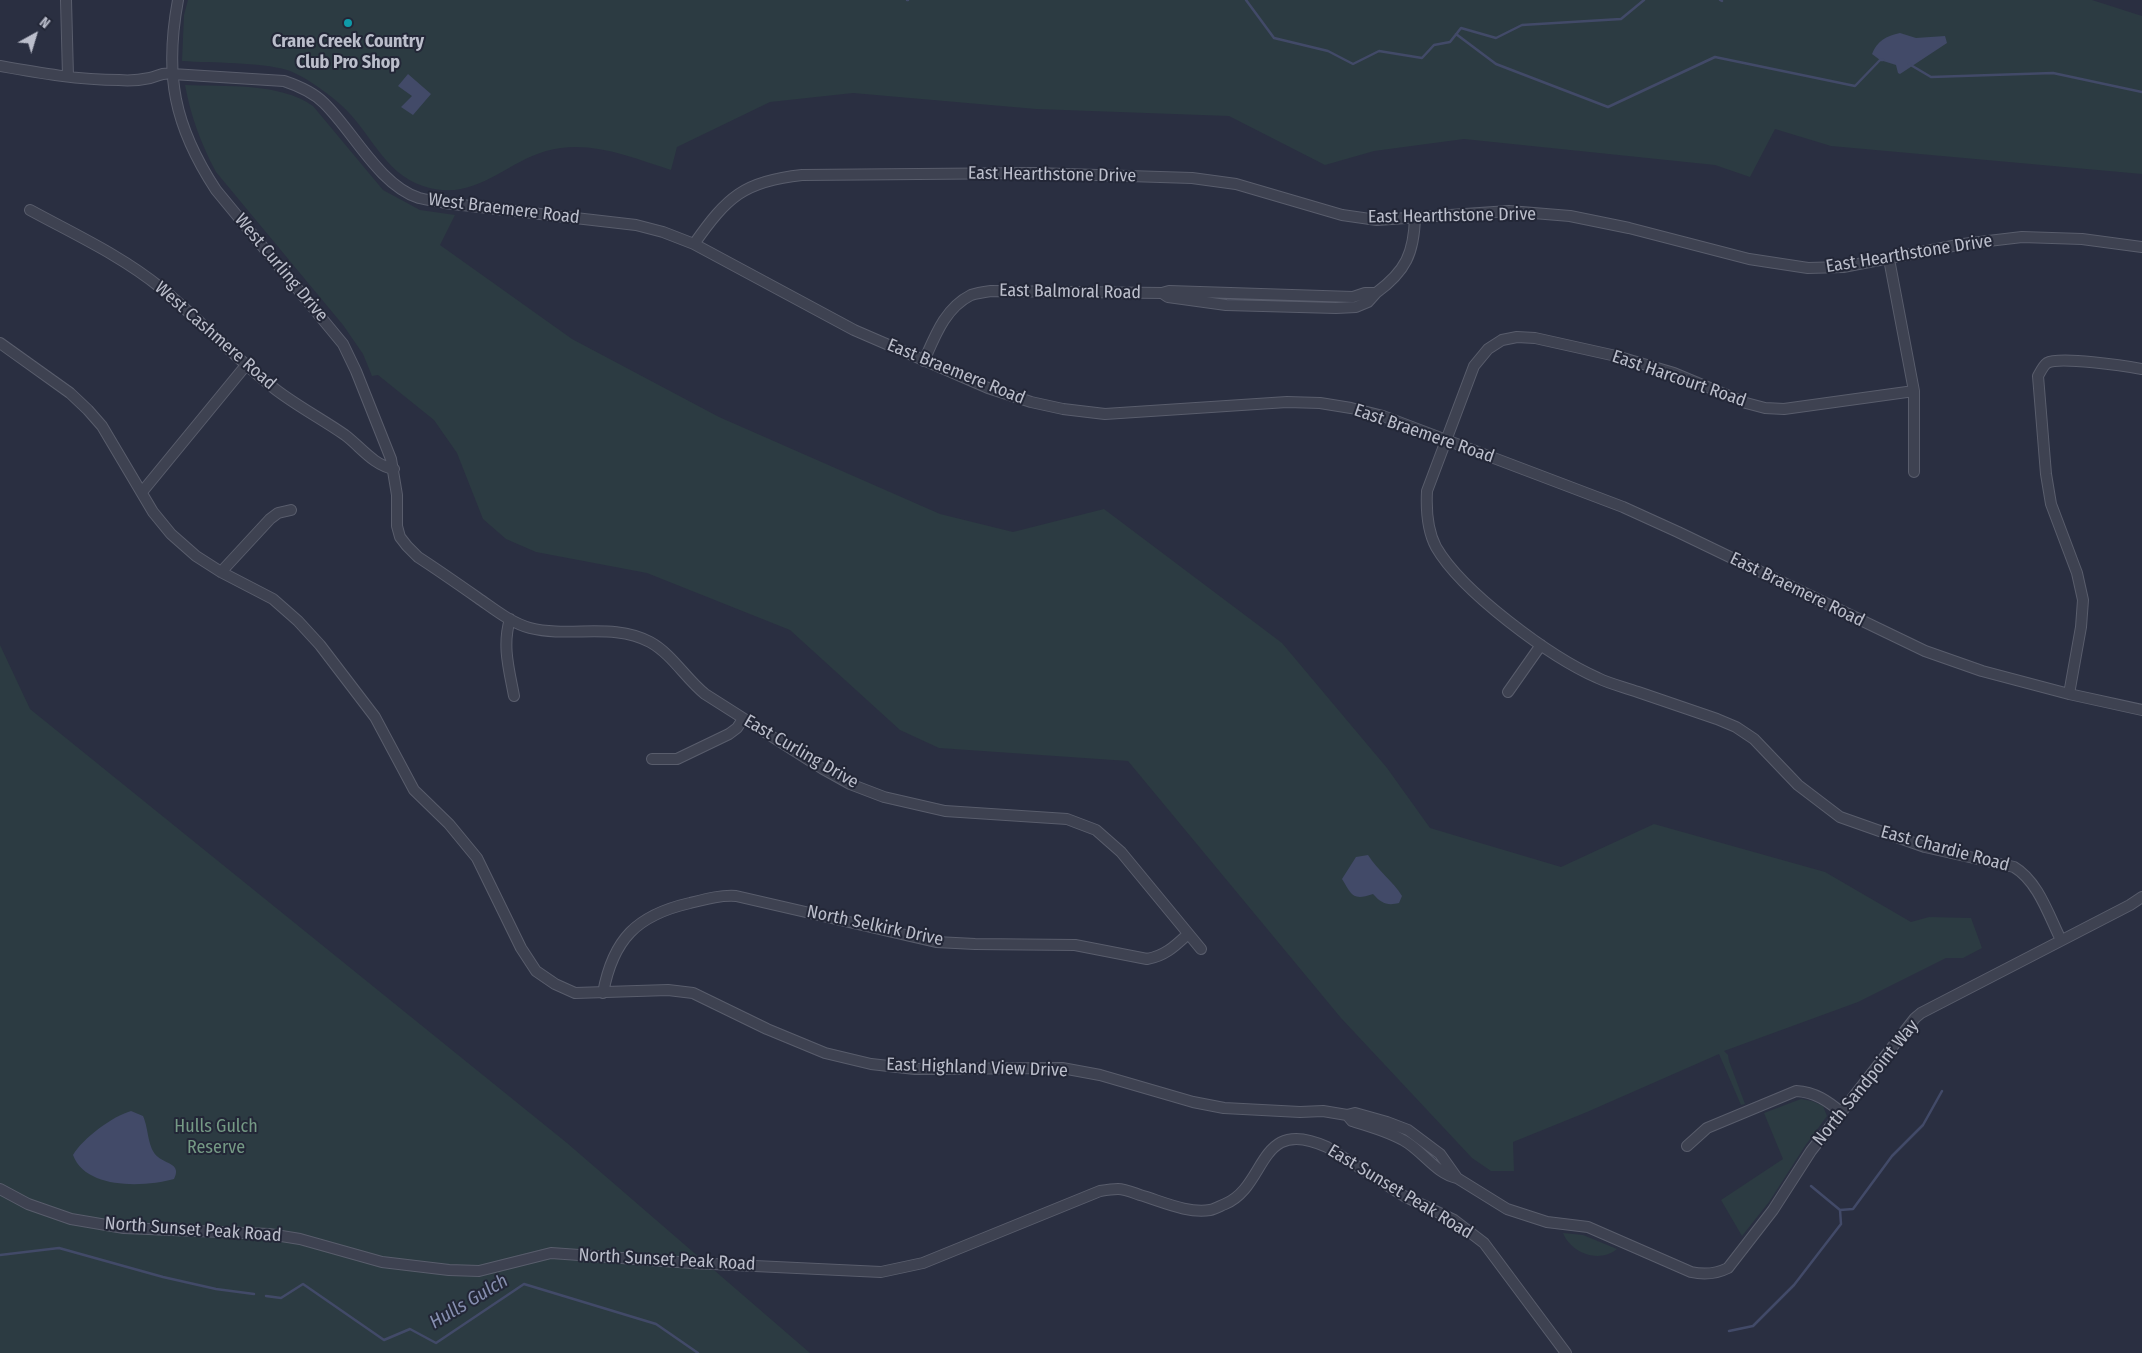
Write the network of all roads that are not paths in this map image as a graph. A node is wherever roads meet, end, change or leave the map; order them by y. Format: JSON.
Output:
{"nodes":[{"id":1,"x":66,"y":0,"type":"edge"},
{"id":2,"x":178,"y":0,"type":"edge"},
{"id":3,"x":0,"y":66,"type":"edge"},
{"id":4,"x":172,"y":74,"type":"junction"},
{"id":5,"x":68,"y":76,"type":"junction"},
{"id":6,"x":30,"y":210,"type":"dead end"},
{"id":7,"x":1415,"y":217,"type":"junction"},
{"id":8,"x":694,"y":244,"type":"junction"},
{"id":9,"x":2142,"y":247,"type":"edge"},
{"id":10,"x":1889,"y":259,"type":"junction"},
{"id":11,"x":0,"y":344,"type":"edge"},
{"id":12,"x":924,"y":361,"type":"junction"},
{"id":13,"x":247,"y":364,"type":"junction"},
{"id":14,"x":2142,"y":369,"type":"edge"},
{"id":15,"x":1914,"y":391,"type":"junction"},
{"id":16,"x":1447,"y":439,"type":"junction"},
{"id":17,"x":394,"y":469,"type":"junction"},
{"id":18,"x":1914,"y":472,"type":"dead end"},
{"id":19,"x":142,"y":492,"type":"junction"},
{"id":20,"x":291,"y":510,"type":"dead end"},
{"id":21,"x":400,"y":537,"type":"joint"},
{"id":22,"x":221,"y":572,"type":"junction"},
{"id":23,"x":510,"y":619,"type":"junction"},
{"id":24,"x":1540,"y":645,"type":"junction"},
{"id":25,"x":1508,"y":692,"type":"dead end"},
{"id":26,"x":2069,"y":694,"type":"junction"},
{"id":27,"x":514,"y":696,"type":"dead end"},
{"id":28,"x":2142,"y":710,"type":"edge"},
{"id":29,"x":743,"y":719,"type":"junction"},
{"id":30,"x":652,"y":760,"type":"dead end"},
{"id":31,"x":2142,"y":897,"type":"edge"},
{"id":32,"x":1188,"y":934,"type":"junction"},
{"id":33,"x":2062,"y":940,"type":"junction"},
{"id":34,"x":1201,"y":949,"type":"dead end"},
{"id":35,"x":603,"y":993,"type":"junction"},
{"id":36,"x":1842,"y":1113,"type":"junction"},
{"id":37,"x":1299,"y":1139,"type":"joint"},
{"id":38,"x":1688,"y":1146,"type":"dead end"},
{"id":39,"x":0,"y":1189,"type":"edge"},
{"id":40,"x":1711,"y":1273,"type":"joint"},
{"id":41,"x":1566,"y":1353,"type":"edge"}],
"edges":[{"from":1,"to":5,"type":"street"},
{"from":2,"to":4,"type":"street","name":"West Curling Drive"},
{"from":3,"to":5,"type":"street","name":"West Braemere Road"},
{"from":4,"to":5,"type":"street","name":"West Braemere Road"},
{"from":4,"to":8,"type":"street","name":"West Braemere Road"},
{"from":4,"to":17,"type":"street","name":"West Curling Drive"},
{"from":6,"to":13,"type":"street","name":"West Cashmere Road"},
{"from":7,"to":8,"type":"street","name":"East Hearthstone Drive"},
{"from":7,"to":10,"type":"street","name":"East Hearthstone Drive"},
{"from":7,"to":12,"type":"street","name":"East Balmoral Road"},
{"from":8,"to":12,"type":"street","name":"East Braemere Road"},
{"from":9,"to":10,"type":"street","name":"East Hearthstone Drive"},
{"from":10,"to":15,"type":"street"},
{"from":11,"to":19,"type":"street","name":"East Highland View Drive"},
{"from":12,"to":16,"type":"street","name":"East Braemere Road"},
{"from":13,"to":17,"type":"street","name":"West Cashmere Road"},
{"from":13,"to":19,"type":"street"},
{"from":14,"to":26,"type":"street"},
{"from":15,"to":16,"type":"street","name":"East Harcourt Road"},
{"from":15,"to":18,"type":"street"},
{"from":16,"to":24,"type":"street","name":"East Chardie Road"},
{"from":16,"to":26,"type":"street","name":"East Braemere Road"},
{"from":17,"to":21,"type":"street","name":"West Curling Drive"},
{"from":19,"to":22,"type":"street","name":"East Highland View Drive"},
{"from":20,"to":22,"type":"street"},
{"from":21,"to":23,"type":"street","name":"East Curling Drive"},
{"from":22,"to":35,"type":"street","name":"East Highland View Drive"},
{"from":23,"to":27,"type":"street"},
{"from":23,"to":29,"type":"street","name":"East Curling Drive"},
{"from":24,"to":25,"type":"street"},
{"from":24,"to":33,"type":"street","name":"East Chardie Road"},
{"from":26,"to":28,"type":"street","name":"East Braemere Road"},
{"from":29,"to":30,"type":"street"},
{"from":29,"to":32,"type":"street","name":"East Curling Drive"},
{"from":31,"to":33,"type":"street","name":"North Sandpoint Way"},
{"from":32,"to":34,"type":"street","name":"East Curling Drive"},
{"from":32,"to":35,"type":"street","name":"North Selkirk Drive"},
{"from":33,"to":36,"type":"street","name":"North Sandpoint Way"},
{"from":35,"to":40,"type":"street","name":"East Highland View Drive"},
{"from":36,"to":38,"type":"street"},
{"from":36,"to":40,"type":"street","name":"North Sandpoint Way"},
{"from":37,"to":39,"type":"street","name":"North Sunset Peak Road"},
{"from":37,"to":41,"type":"street","name":"East Sunset Peak Road"}]}
